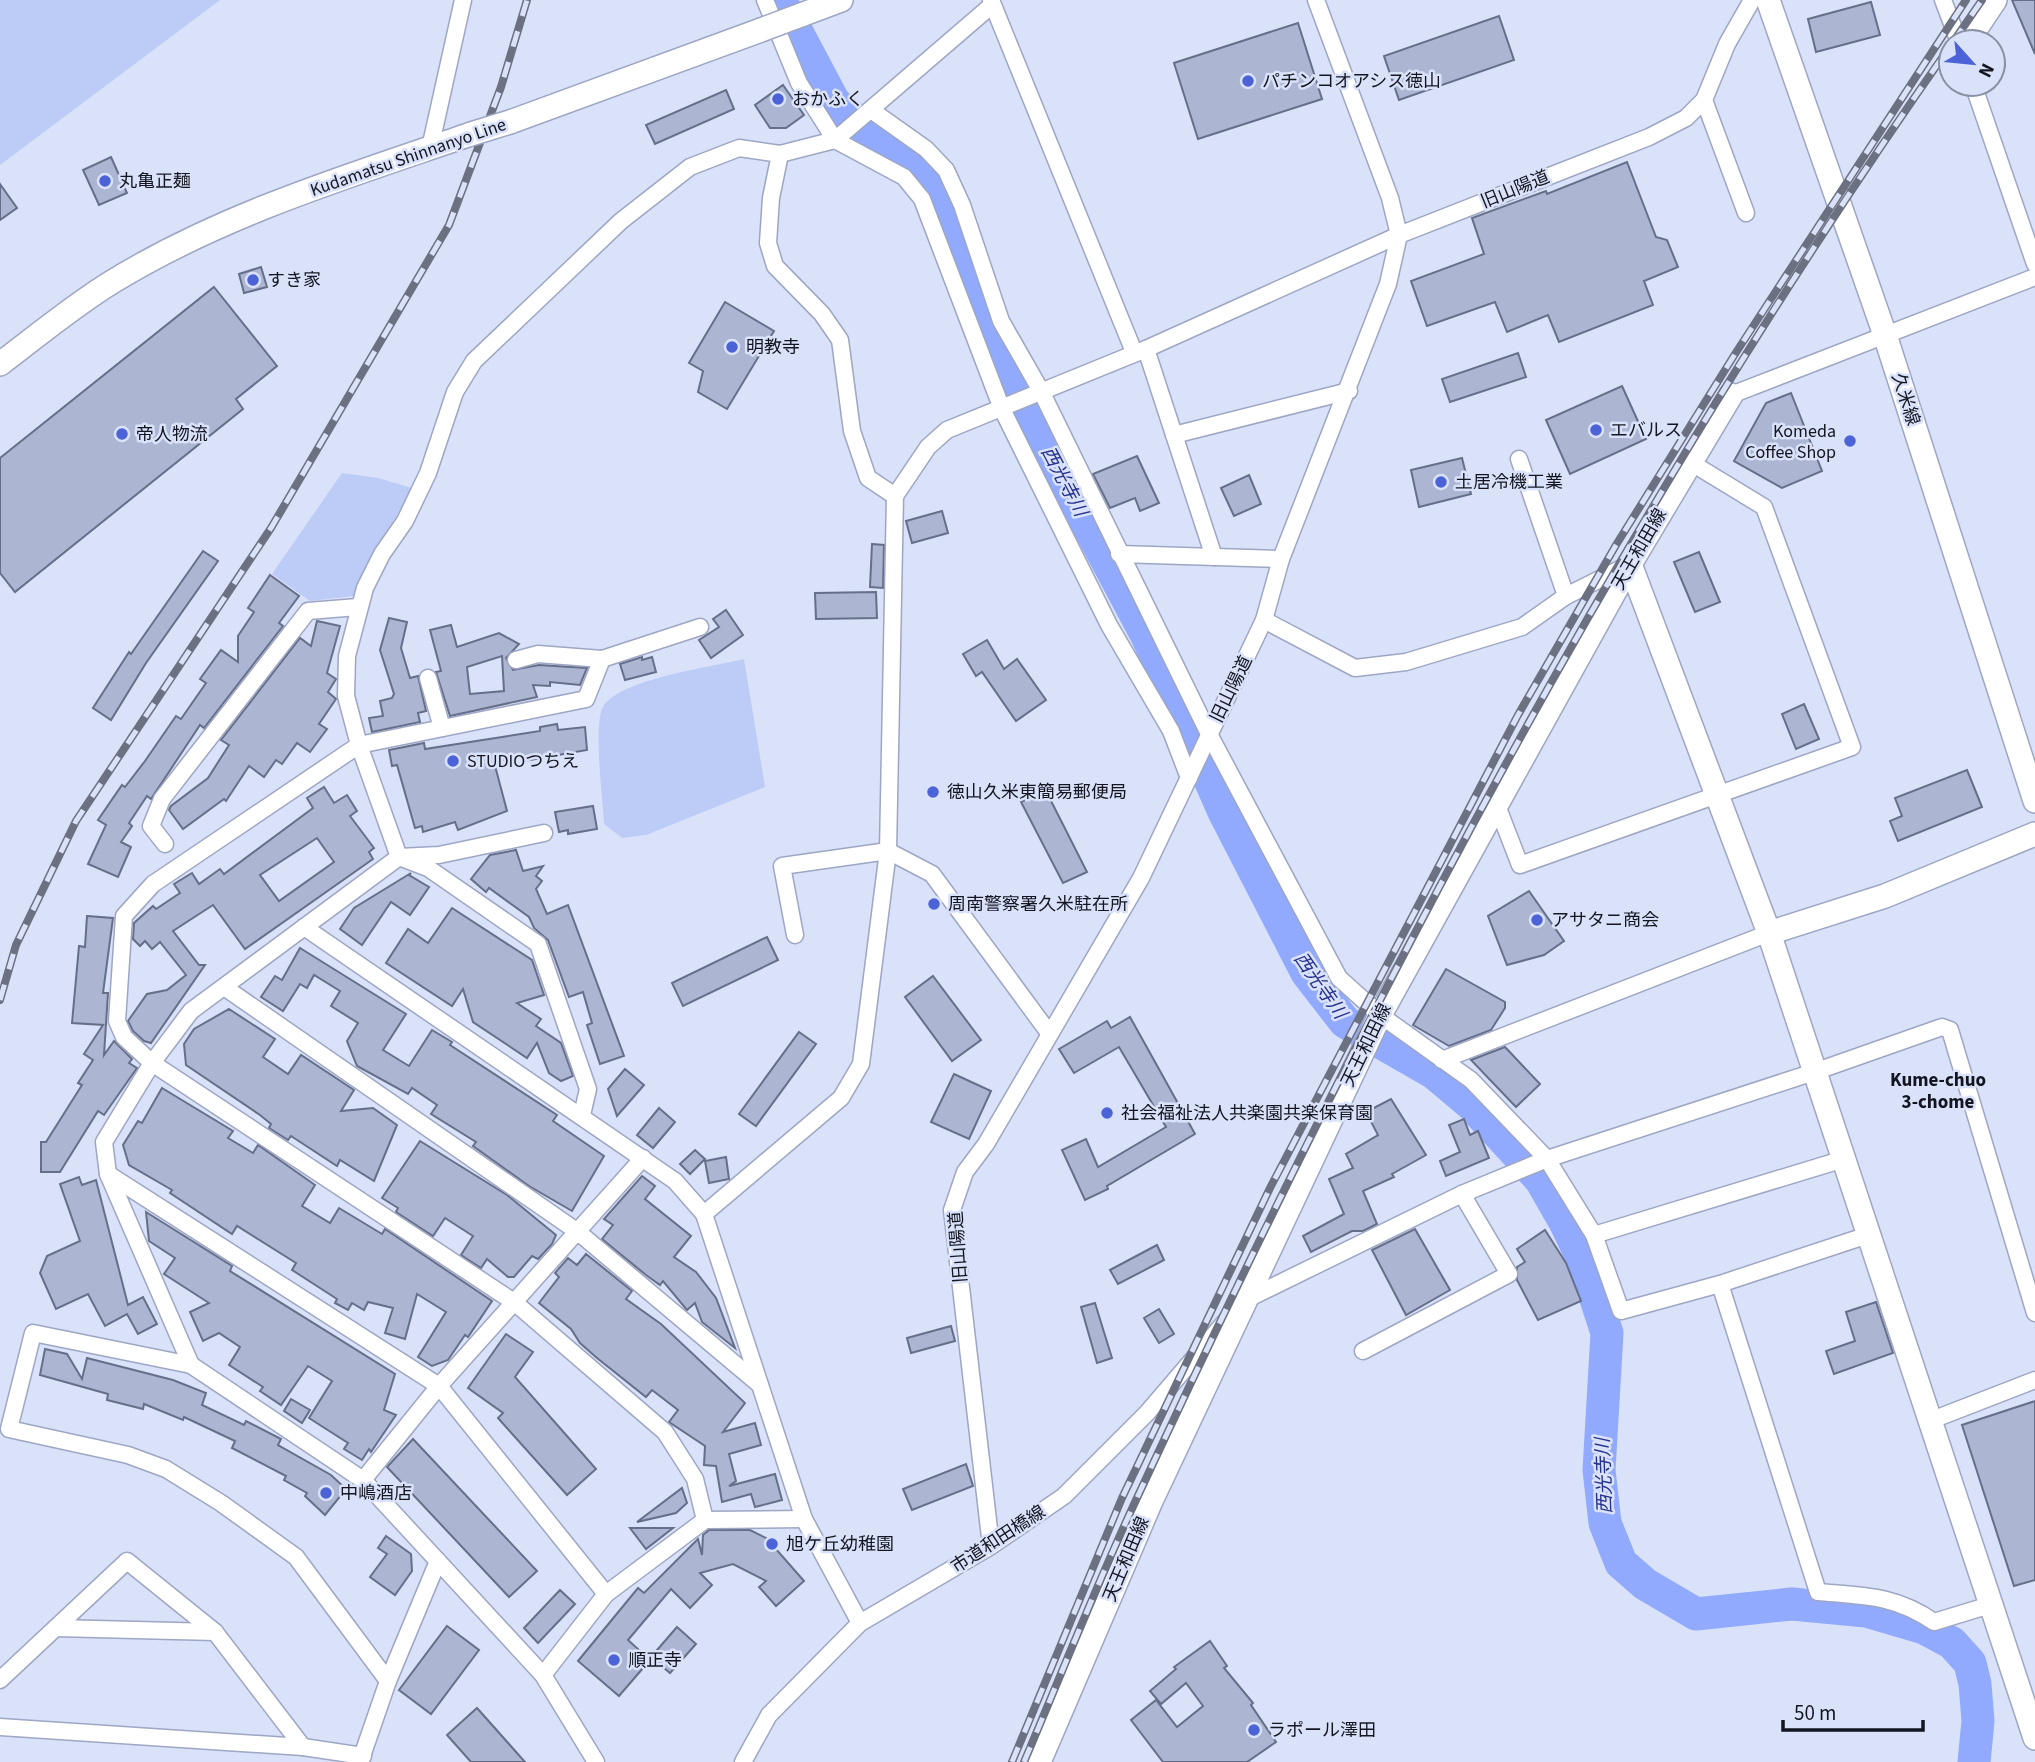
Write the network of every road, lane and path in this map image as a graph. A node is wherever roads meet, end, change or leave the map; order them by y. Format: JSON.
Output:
{"nodes":[{"id":1,"x":463,"y":0,"type":"edge"},
{"id":2,"x":765,"y":0,"type":"edge"},
{"id":3,"x":841,"y":0,"type":"edge"},
{"id":4,"x":1315,"y":0,"type":"edge"},
{"id":5,"x":1752,"y":0,"type":"edge"},
{"id":6,"x":1768,"y":0,"type":"edge"},
{"id":7,"x":1943,"y":0,"type":"edge"},
{"id":8,"x":1995,"y":0,"type":"edge"},
{"id":9,"x":991,"y":2,"type":"edge"},
{"id":10,"x":1954,"y":28,"type":"edge"},
{"id":11,"x":1976,"y":28,"type":"edge"},
{"id":12,"x":1978,"y":98,"type":"edge"},
{"id":13,"x":1704,"y":100,"type":"junction"},
{"id":14,"x":871,"y":110,"type":"junction"},
{"id":15,"x":835,"y":140,"type":"junction"},
{"id":16,"x":430,"y":148,"type":"junction"},
{"id":17,"x":780,"y":154,"type":"junction"},
{"id":18,"x":1746,"y":213,"type":"dead end"},
{"id":19,"x":1399,"y":235,"type":"junction"},
{"id":20,"x":2035,"y":264,"type":"edge"},
{"id":21,"x":2035,"y":277,"type":"edge"},
{"id":22,"x":1885,"y":335,"type":"junction"},
{"id":23,"x":1140,"y":351,"type":"junction"},
{"id":24,"x":0,"y":364,"type":"edge"},
{"id":25,"x":1041,"y":391,"type":"junction"},
{"id":26,"x":1349,"y":391,"type":"junction"},
{"id":27,"x":1731,"y":396,"type":"joint"},
{"id":28,"x":1002,"y":409,"type":"junction"},
{"id":29,"x":1174,"y":435,"type":"junction"},
{"id":30,"x":1519,"y":459,"type":"dead end"},
{"id":31,"x":1689,"y":462,"type":"junction"},
{"id":32,"x":895,"y":496,"type":"junction"},
{"id":33,"x":1119,"y":554,"type":"junction"},
{"id":34,"x":1214,"y":557,"type":"junction"},
{"id":35,"x":1281,"y":559,"type":"junction"},
{"id":36,"x":1630,"y":564,"type":"junction"},
{"id":37,"x":1566,"y":596,"type":"junction"},
{"id":38,"x":358,"y":607,"type":"junction"},
{"id":39,"x":1264,"y":620,"type":"junction"},
{"id":40,"x":700,"y":627,"type":"dead end"},
{"id":41,"x":602,"y":659,"type":"junction"},
{"id":42,"x":516,"y":660,"type":"dead end"},
{"id":43,"x":428,"y":678,"type":"dead end"},
{"id":44,"x":442,"y":729,"type":"junction"},
{"id":45,"x":1209,"y":734,"type":"junction"},
{"id":46,"x":359,"y":745,"type":"junction"},
{"id":47,"x":1189,"y":778,"type":"junction"},
{"id":48,"x":1716,"y":794,"type":"junction"},
{"id":49,"x":2035,"y":801,"type":"edge"},
{"id":50,"x":1496,"y":803,"type":"junction"},
{"id":51,"x":544,"y":833,"type":"dead end"},
{"id":52,"x":2035,"y":834,"type":"edge"},
{"id":53,"x":165,"y":844,"type":"dead end"},
{"id":54,"x":888,"y":851,"type":"junction"},
{"id":55,"x":398,"y":857,"type":"junction"},
{"id":56,"x":304,"y":927,"type":"junction"},
{"id":57,"x":1769,"y":933,"type":"junction"},
{"id":58,"x":795,"y":935,"type":"dead end"},
{"id":59,"x":223,"y":987,"type":"junction"},
{"id":60,"x":1380,"y":1015,"type":"junction"},
{"id":61,"x":1049,"y":1033,"type":"junction"},
{"id":62,"x":1442,"y":1060,"type":"junction"},
{"id":63,"x":152,"y":1063,"type":"junction"},
{"id":64,"x":1814,"y":1072,"type":"junction"},
{"id":65,"x":582,"y":1115,"type":"junction"},
{"id":66,"x":643,"y":1158,"type":"junction"},
{"id":67,"x":1547,"y":1159,"type":"junction"},
{"id":68,"x":1844,"y":1159,"type":"junction"},
{"id":69,"x":108,"y":1174,"type":"junction"},
{"id":70,"x":1462,"y":1194,"type":"junction"},
{"id":71,"x":704,"y":1214,"type":"junction"},
{"id":72,"x":578,"y":1232,"type":"junction"},
{"id":73,"x":1594,"y":1235,"type":"junction"},
{"id":74,"x":1868,"y":1235,"type":"junction"},
{"id":75,"x":1720,"y":1284,"type":"junction"},
{"id":76,"x":1243,"y":1301,"type":"junction"},
{"id":77,"x":514,"y":1302,"type":"junction"},
{"id":78,"x":2035,"y":1313,"type":"edge"},
{"id":79,"x":1363,"y":1351,"type":"dead end"},
{"id":80,"x":191,"y":1365,"type":"junction"},
{"id":81,"x":2035,"y":1380,"type":"edge"},
{"id":82,"x":760,"y":1385,"type":"junction"},
{"id":83,"x":439,"y":1386,"type":"junction"},
{"id":84,"x":1932,"y":1420,"type":"junction"},
{"id":85,"x":363,"y":1480,"type":"junction"},
{"id":86,"x":804,"y":1519,"type":"junction"},
{"id":87,"x":705,"y":1520,"type":"junction"},
{"id":88,"x":991,"y":1546,"type":"junction"},
{"id":89,"x":438,"y":1561,"type":"junction"},
{"id":90,"x":606,"y":1594,"type":"junction"},
{"id":91,"x":1990,"y":1605,"type":"junction"},
{"id":92,"x":860,"y":1623,"type":"junction"},
{"id":93,"x":56,"y":1628,"type":"junction"},
{"id":94,"x":215,"y":1632,"type":"junction"},
{"id":95,"x":543,"y":1675,"type":"junction"},
{"id":96,"x":0,"y":1681,"type":"edge"},
{"id":97,"x":388,"y":1681,"type":"junction"},
{"id":98,"x":0,"y":1727,"type":"edge"},
{"id":99,"x":2035,"y":1738,"type":"edge"},
{"id":100,"x":303,"y":1747,"type":"junction"},
{"id":101,"x":362,"y":1759,"type":"edge"},
{"id":102,"x":596,"y":1762,"type":"edge"},
{"id":103,"x":743,"y":1762,"type":"edge"},
{"id":104,"x":1039,"y":1762,"type":"edge"}],
"edges":[{"from":1,"to":16,"type":"street"},
{"from":2,"to":15,"type":"street"},
{"from":3,"to":16,"type":"street","name":"Kudamatsu Shinnanyo Line","bridge":true},
{"from":4,"to":19,"type":"street"},
{"from":5,"to":13,"type":"street","name":"旧山陽道"},
{"from":6,"to":22,"type":"street","name":"久米線"},
{"from":7,"to":10,"type":"street"},
{"from":8,"to":11,"type":"street"},
{"from":9,"to":14,"type":"street"},
{"from":9,"to":23,"type":"street"},
{"from":12,"to":20,"type":"street"},
{"from":13,"to":18,"type":"street"},
{"from":13,"to":19,"type":"street","name":"旧山陽道"},
{"from":14,"to":15,"type":"street"},
{"from":14,"to":25,"type":"street"},
{"from":15,"to":17,"type":"street"},
{"from":15,"to":28,"type":"street"},
{"from":16,"to":24,"type":"street","name":"Kudamatsu Shinnanyo Line"},
{"from":17,"to":32,"type":"street"},
{"from":17,"to":38,"type":"street"},
{"from":19,"to":23,"type":"street"},
{"from":19,"to":26,"type":"street","name":"旧山陽道"},
{"from":21,"to":22,"type":"street"},
{"from":22,"to":27,"type":"street"},
{"from":22,"to":49,"type":"street","name":"久米線"},
{"from":23,"to":25,"type":"street"},
{"from":23,"to":29,"type":"street"},
{"from":25,"to":28,"type":"street"},
{"from":25,"to":33,"type":"street"},
{"from":26,"to":29,"type":"street"},
{"from":26,"to":35,"type":"street","name":"旧山陽道"},
{"from":27,"to":31,"type":"street","name":"天王和田線"},
{"from":28,"to":32,"type":"street"},
{"from":28,"to":47,"type":"street"},
{"from":29,"to":34,"type":"street"},
{"from":30,"to":37,"type":"street"},
{"from":31,"to":36,"type":"street","name":"天王和田線"},
{"from":31,"to":48,"type":"street"},
{"from":32,"to":54,"type":"street"},
{"from":33,"to":34,"type":"street"},
{"from":33,"to":45,"type":"street"},
{"from":34,"to":35,"type":"street"},
{"from":35,"to":39,"type":"street","name":"旧山陽道"},
{"from":36,"to":37,"type":"street"},
{"from":36,"to":48,"type":"street"},
{"from":36,"to":50,"type":"street","name":"天王和田線"},
{"from":37,"to":39,"type":"street"},
{"from":38,"to":46,"type":"street"},
{"from":38,"to":53,"type":"street"},
{"from":39,"to":45,"type":"street","name":"旧山陽道"},
{"from":40,"to":41,"type":"street"},
{"from":41,"to":42,"type":"street"},
{"from":41,"to":44,"type":"street"},
{"from":43,"to":44,"type":"street"},
{"from":44,"to":46,"type":"street"},
{"from":45,"to":47,"type":"street","name":"旧山陽道"},
{"from":45,"to":60,"type":"street"},
{"from":46,"to":55,"type":"street"},
{"from":46,"to":63,"type":"street"},
{"from":47,"to":61,"type":"street","name":"旧山陽道"},
{"from":48,"to":50,"type":"street"},
{"from":48,"to":57,"type":"street"},
{"from":50,"to":60,"type":"street","name":"天王和田線"},
{"from":51,"to":55,"type":"street"},
{"from":52,"to":57,"type":"street"},
{"from":54,"to":58,"type":"street"},
{"from":54,"to":61,"type":"street"},
{"from":54,"to":71,"type":"street"},
{"from":55,"to":56,"type":"street"},
{"from":55,"to":65,"type":"street"},
{"from":56,"to":59,"type":"street"},
{"from":56,"to":65,"type":"street"},
{"from":57,"to":62,"type":"street"},
{"from":57,"to":64,"type":"street"},
{"from":59,"to":63,"type":"street"},
{"from":59,"to":72,"type":"street"},
{"from":60,"to":62,"type":"street"},
{"from":60,"to":76,"type":"street","name":"天王和田線"},
{"from":61,"to":88,"type":"street","name":"旧山陽道"},
{"from":62,"to":67,"type":"street"},
{"from":63,"to":69,"type":"street"},
{"from":63,"to":77,"type":"street"},
{"from":64,"to":67,"type":"street"},
{"from":64,"to":68,"type":"street"},
{"from":64,"to":78,"type":"street"},
{"from":65,"to":66,"type":"street"},
{"from":66,"to":71,"type":"street"},
{"from":66,"to":72,"type":"street"},
{"from":67,"to":70,"type":"street"},
{"from":67,"to":73,"type":"street"},
{"from":68,"to":73,"type":"street"},
{"from":68,"to":74,"type":"street"},
{"from":69,"to":80,"type":"street"},
{"from":69,"to":83,"type":"street"},
{"from":70,"to":76,"type":"street"},
{"from":70,"to":79,"type":"street"},
{"from":71,"to":82,"type":"street"},
{"from":72,"to":77,"type":"street"},
{"from":72,"to":82,"type":"street"},
{"from":73,"to":75,"type":"street"},
{"from":74,"to":75,"type":"street"},
{"from":74,"to":84,"type":"street"},
{"from":75,"to":91,"type":"street"},
{"from":76,"to":88,"type":"street","name":"市道和田橋線"},
{"from":76,"to":104,"type":"street","name":"天王和田線"},
{"from":77,"to":83,"type":"street"},
{"from":77,"to":87,"type":"street"},
{"from":80,"to":85,"type":"street"},
{"from":80,"to":97,"type":"street"},
{"from":81,"to":84,"type":"street"},
{"from":82,"to":86,"type":"street"},
{"from":83,"to":85,"type":"street"},
{"from":83,"to":90,"type":"street"},
{"from":84,"to":91,"type":"street"},
{"from":85,"to":89,"type":"street"},
{"from":86,"to":87,"type":"street"},
{"from":86,"to":92,"type":"street"},
{"from":87,"to":90,"type":"street"},
{"from":88,"to":92,"type":"street","name":"市道和田橋線"},
{"from":89,"to":95,"type":"street"},
{"from":89,"to":97,"type":"street"},
{"from":90,"to":95,"type":"street"},
{"from":91,"to":99,"type":"street"},
{"from":92,"to":103,"type":"street","name":"市道和田橋線"},
{"from":93,"to":94,"type":"street"},
{"from":93,"to":94,"type":"street"},
{"from":93,"to":96,"type":"street"},
{"from":94,"to":100,"type":"street"},
{"from":95,"to":102,"type":"street"},
{"from":97,"to":101,"type":"street"},
{"from":98,"to":100,"type":"street"},
{"from":100,"to":101,"type":"street"}]}
